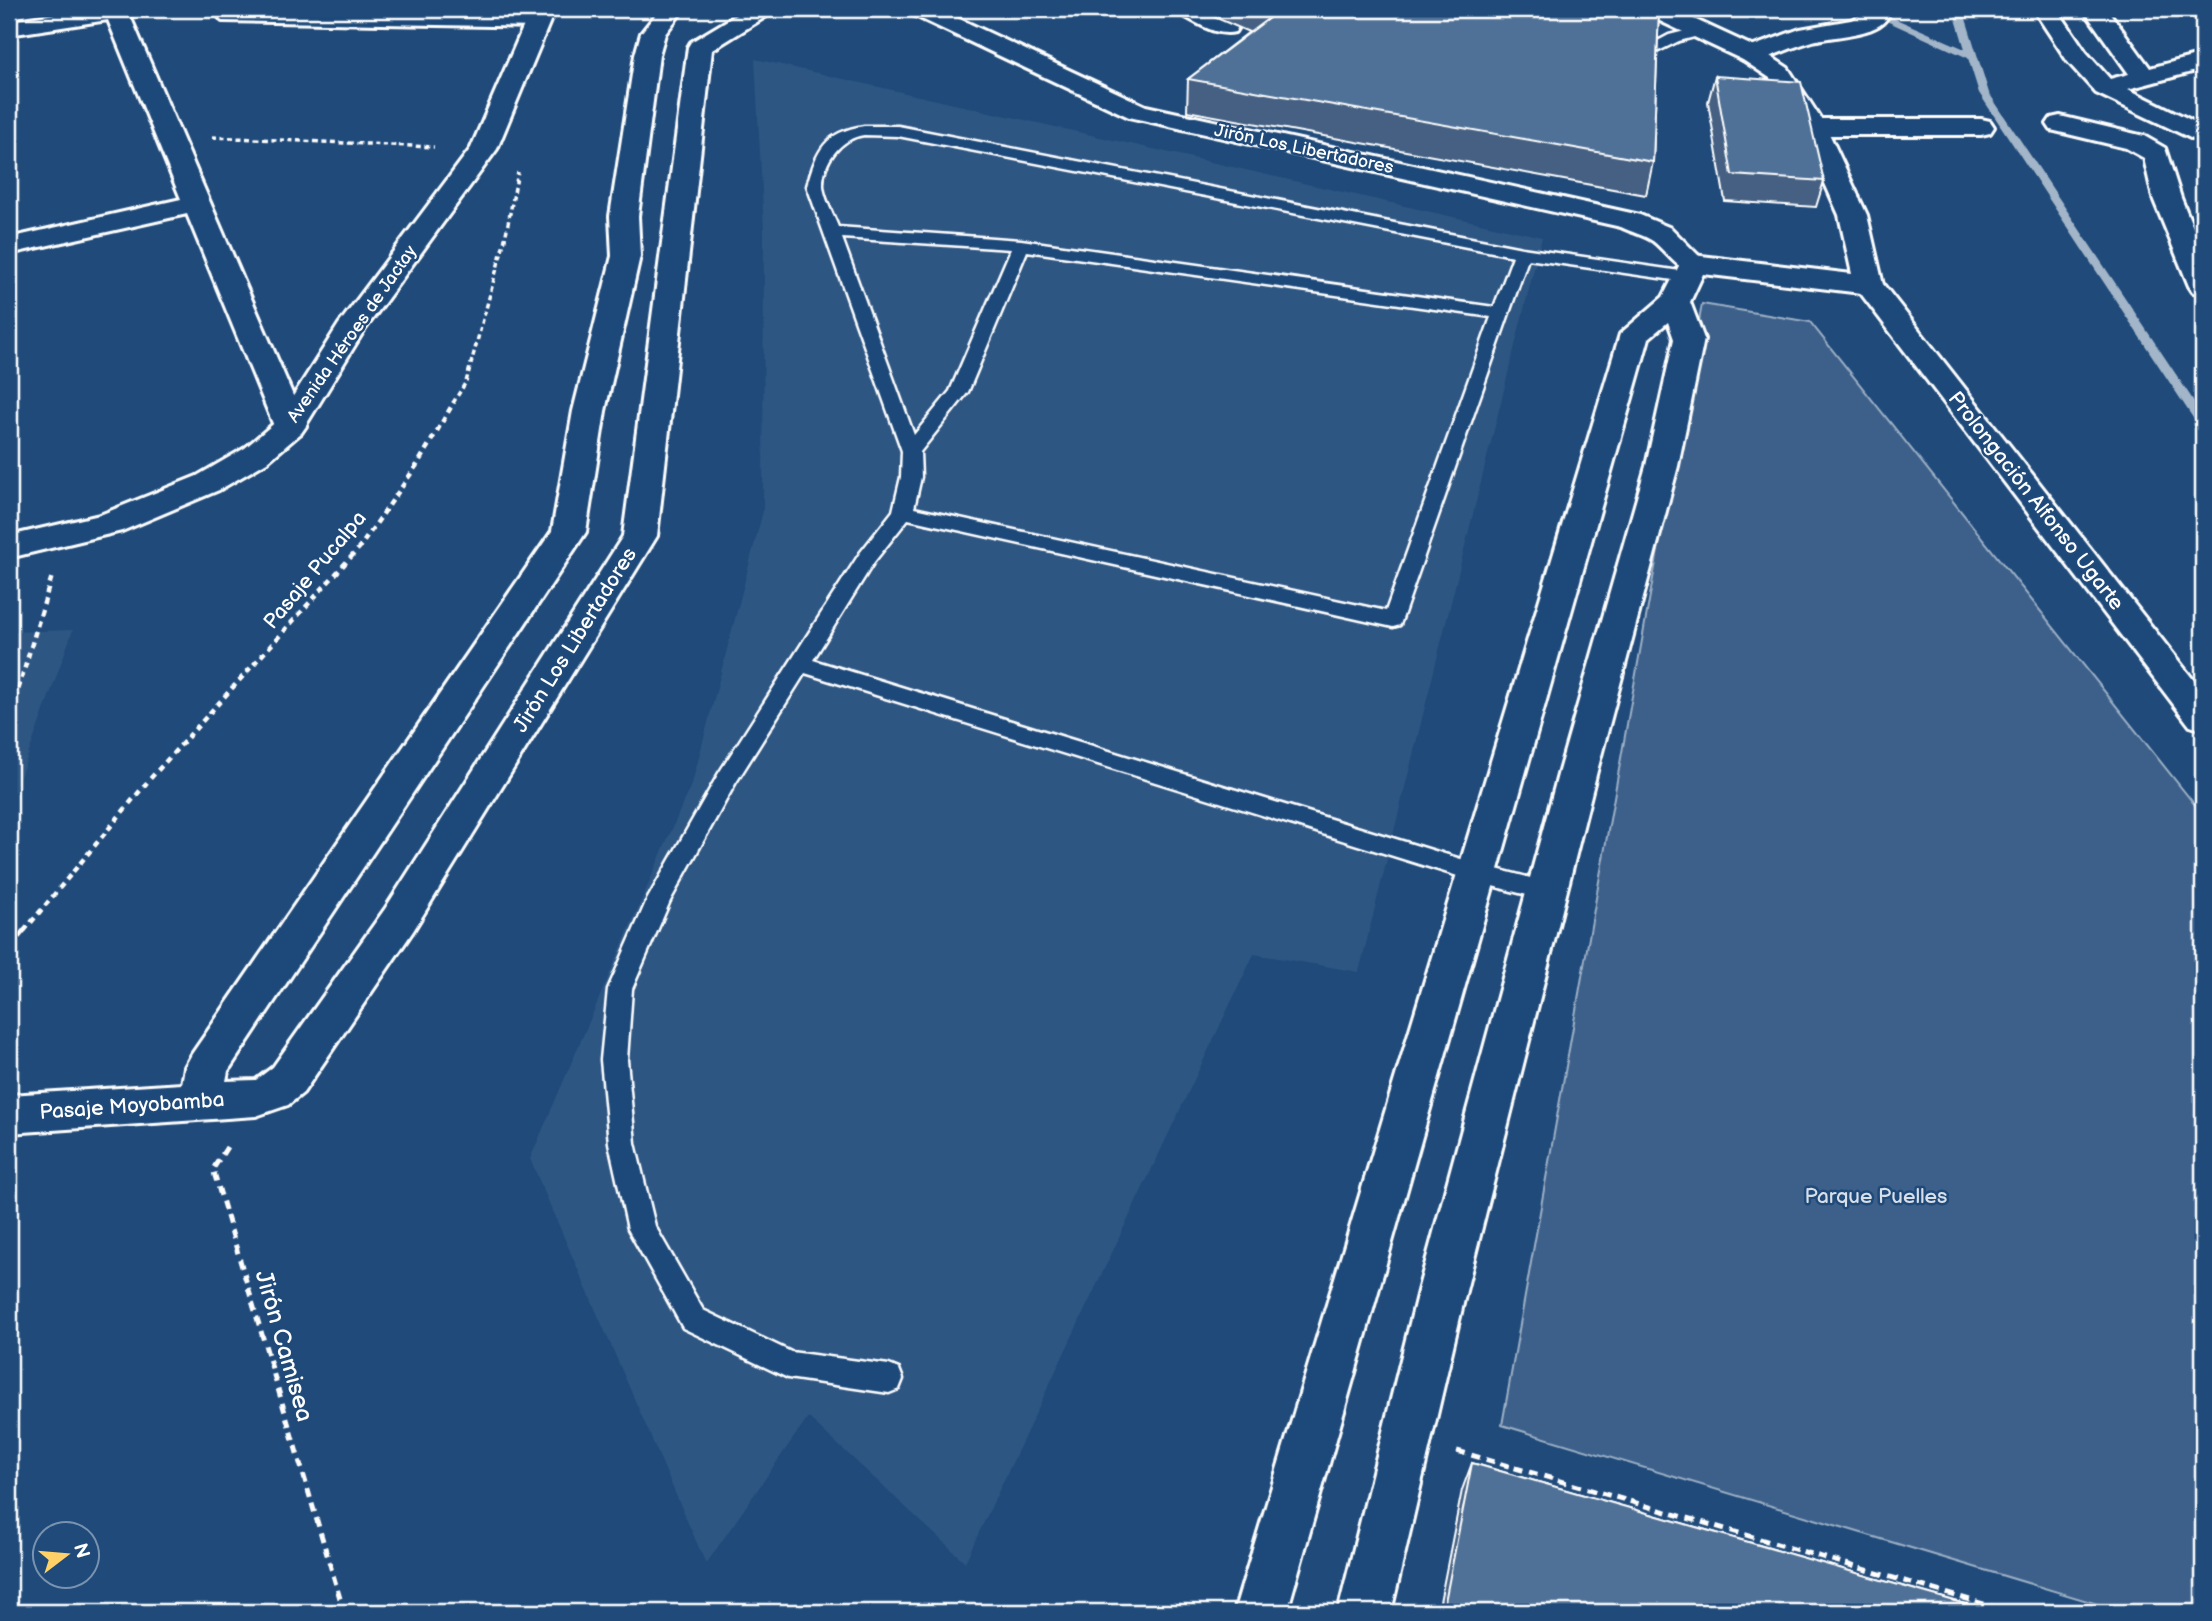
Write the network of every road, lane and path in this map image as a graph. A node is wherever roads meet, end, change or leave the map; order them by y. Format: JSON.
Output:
{"nodes":[{"id":1,"x":672,"y":9,"type":"edge"},
{"id":2,"x":762,"y":9,"type":"edge"},
{"id":3,"x":919,"y":9,"type":"edge"},
{"id":4,"x":1188,"y":9,"type":"edge"},
{"id":5,"x":1653,"y":9,"type":"edge"},
{"id":6,"x":1877,"y":9,"type":"edge"},
{"id":7,"x":2045,"y":9,"type":"edge"},
{"id":8,"x":2095,"y":9,"type":"edge"},
{"id":9,"x":115,"y":10,"type":"edge"},
{"id":10,"x":540,"y":14,"type":"edge"},
{"id":11,"x":230,"y":16,"type":"dead end"},
{"id":12,"x":1226,"y":27,"type":"dead end"},
{"id":13,"x":9,"y":28,"type":"edge"},
{"id":14,"x":1701,"y":31,"type":"junction"},
{"id":15,"x":1752,"y":55,"type":"junction"},
{"id":16,"x":2203,"y":61,"type":"edge"},
{"id":17,"x":1615,"y":67,"type":"edge"},
{"id":18,"x":2145,"y":78,"type":"junction"},
{"id":19,"x":2105,"y":88,"type":"junction"},
{"id":20,"x":2060,"y":124,"type":"dead end"},
{"id":21,"x":1813,"y":127,"type":"junction"},
{"id":22,"x":1981,"y":127,"type":"dead end"},
{"id":23,"x":169,"y":135,"type":"junction"},
{"id":24,"x":2203,"y":136,"type":"edge"},
{"id":25,"x":484,"y":149,"type":"junction"},
{"id":26,"x":519,"y":163,"type":"dead end"},
{"id":27,"x":196,"y":204,"type":"junction"},
{"id":28,"x":832,"y":232,"type":"junction"},
{"id":29,"x":1021,"y":245,"type":"junction"},
{"id":30,"x":9,"y":246,"type":"edge"},
{"id":31,"x":1521,"y":253,"type":"junction"},
{"id":32,"x":1685,"y":281,"type":"junction"},
{"id":33,"x":1869,"y":285,"type":"junction"},
{"id":34,"x":2203,"y":286,"type":"edge"},
{"id":35,"x":1501,"y":313,"type":"junction"},
{"id":36,"x":290,"y":426,"type":"junction"},
{"id":37,"x":911,"y":451,"type":"junction"},
{"id":38,"x":903,"y":512,"type":"junction"},
{"id":39,"x":64,"y":535,"type":"junction"},
{"id":40,"x":9,"y":547,"type":"edge"},
{"id":41,"x":800,"y":664,"type":"junction"},
{"id":42,"x":2203,"y":717,"type":"edge"},
{"id":43,"x":9,"y":720,"type":"edge"},
{"id":44,"x":1477,"y":873,"type":"junction"},
{"id":45,"x":1546,"y":891,"type":"junction"},
{"id":46,"x":9,"y":949,"type":"edge"},
{"id":47,"x":256,"y":1098,"type":"junction"},
{"id":48,"x":201,"y":1101,"type":"junction"},
{"id":49,"x":9,"y":1114,"type":"edge"},
{"id":50,"x":889,"y":1379,"type":"dead end"},
{"id":51,"x":1405,"y":1436,"type":"junction"},
{"id":52,"x":344,"y":1612,"type":"edge"},
{"id":53,"x":1260,"y":1612,"type":"edge"},
{"id":54,"x":1364,"y":1612,"type":"edge"},
{"id":55,"x":2011,"y":1612,"type":"edge"}],
"edges":[{"from":1,"to":48,"type":"street"},
{"from":2,"to":47,"type":"street","name":"Jirón Los Libertadores"},
{"from":3,"to":32,"type":"street","name":"Jirón Los Libertadores"},
{"from":4,"to":12,"type":"street"},
{"from":5,"to":14,"type":"street","name":"Prolongación Alfonso Ugarte"},
{"from":6,"to":15,"type":"street"},
{"from":7,"to":19,"type":"street"},
{"from":8,"to":18,"type":"street"},
{"from":9,"to":13,"type":"street"},
{"from":9,"to":23,"type":"street"},
{"from":10,"to":11,"type":"street"},
{"from":10,"to":25,"type":"street","name":"Avenida Héroes de Jactay"},
{"from":14,"to":15,"type":"street","name":"Prolongación Alfonso Ugarte"},
{"from":14,"to":17,"type":"lane"},
{"from":15,"to":21,"type":"street","name":"Prolongación Alfonso Ugarte"},
{"from":16,"to":18,"type":"street"},
{"from":18,"to":19,"type":"street"},
{"from":19,"to":24,"type":"street"},
{"from":20,"to":34,"type":"street"},
{"from":21,"to":22,"type":"street"},
{"from":21,"to":33,"type":"street","name":"Prolongación Alfonso Ugarte"},
{"from":23,"to":25,"type":"path"},
{"from":23,"to":27,"type":"street"},
{"from":25,"to":36,"type":"street","name":"Avenida Héroes de Jactay"},
{"from":26,"to":46,"type":"path","name":"Pasaje Pucalpa"},
{"from":27,"to":30,"type":"street"},
{"from":27,"to":36,"type":"street"},
{"from":28,"to":29,"type":"lane"},
{"from":28,"to":31,"type":"lane"},
{"from":28,"to":37,"type":"lane"},
{"from":29,"to":35,"type":"lane"},
{"from":29,"to":37,"type":"lane"},
{"from":31,"to":32,"type":"lane"},
{"from":31,"to":35,"type":"lane"},
{"from":32,"to":33,"type":"street"},
{"from":32,"to":44,"type":"street"},
{"from":32,"to":45,"type":"street"},
{"from":33,"to":42,"type":"street","name":"Prolongación Alfonso Ugarte"},
{"from":35,"to":38,"type":"lane"},
{"from":36,"to":39,"type":"street","name":"Avenida Héroes de Jactay"},
{"from":37,"to":38,"type":"lane"},
{"from":38,"to":41,"type":"lane"},
{"from":39,"to":40,"type":"street","name":"Avenida Héroes de Jactay"},
{"from":39,"to":43,"type":"path"},
{"from":41,"to":44,"type":"lane"},
{"from":41,"to":50,"type":"lane"},
{"from":44,"to":45,"type":"lane"},
{"from":44,"to":53,"type":"street"},
{"from":45,"to":51,"type":"street"},
{"from":47,"to":48,"type":"street","name":"Pasaje Moyobamba"},
{"from":47,"to":52,"type":"path","name":"Jirón Camisea"},
{"from":48,"to":49,"type":"street","name":"Pasaje Moyobamba"},
{"from":51,"to":54,"type":"street"},
{"from":51,"to":55,"type":"path"}]}
